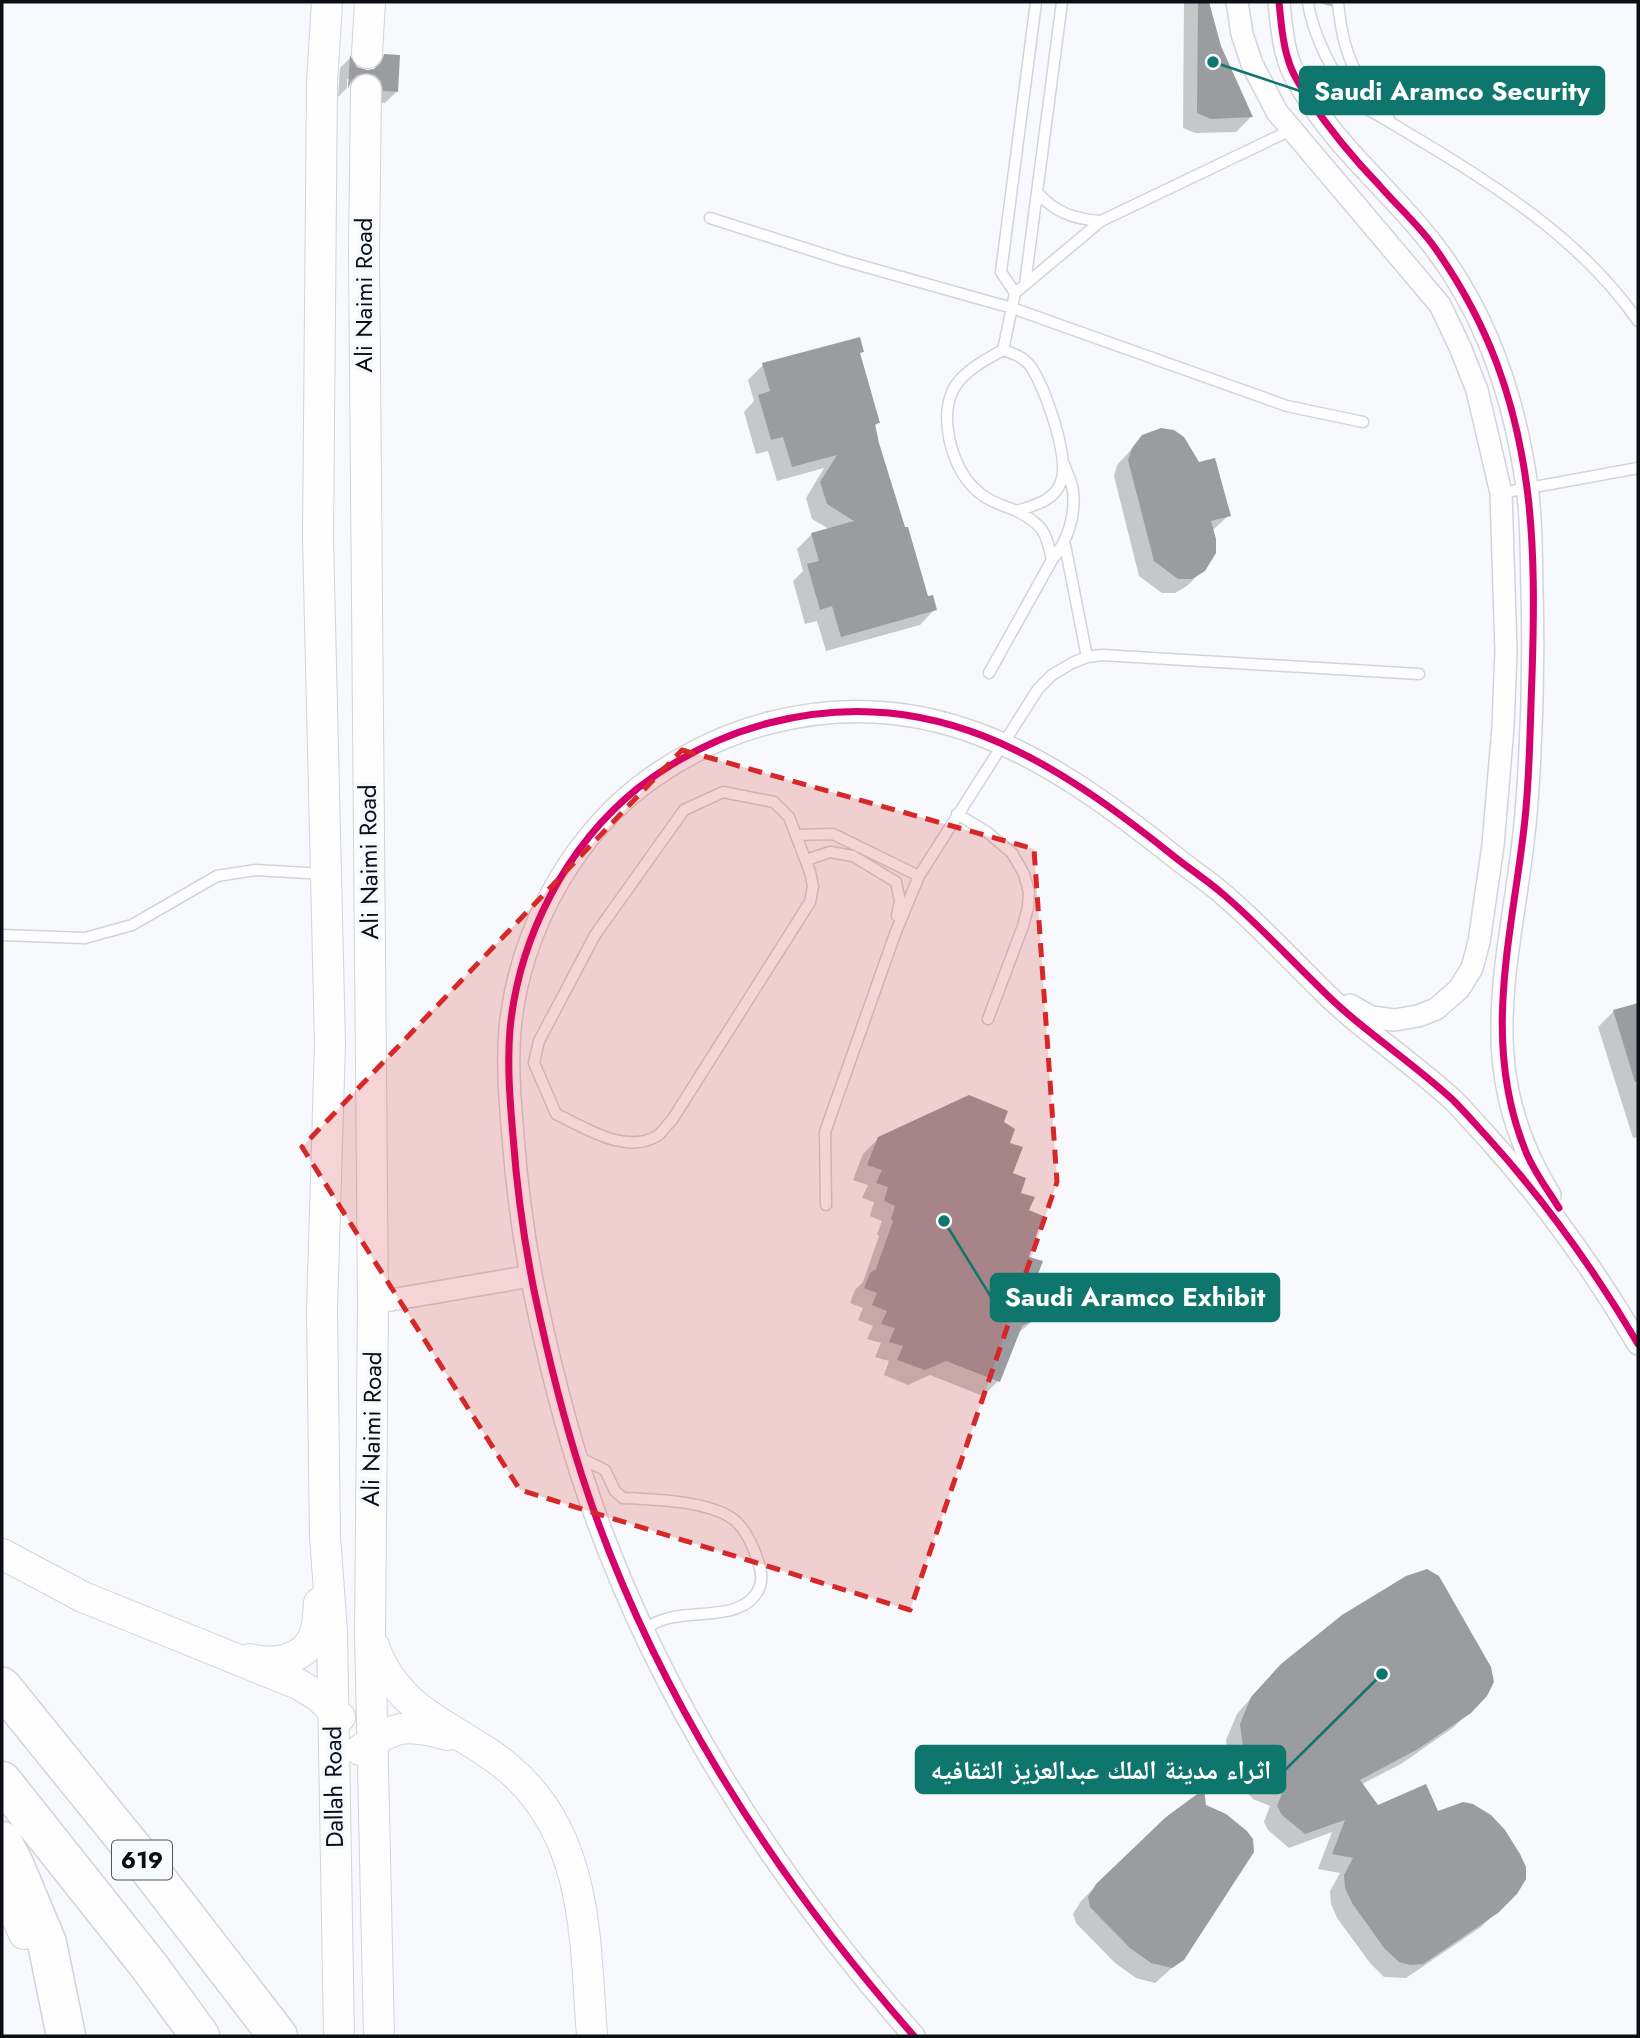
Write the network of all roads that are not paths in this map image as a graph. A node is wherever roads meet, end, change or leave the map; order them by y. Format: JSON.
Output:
{"nodes":[{"id":1,"x":327,"y":2,"type":"edge"},
{"id":2,"x":370,"y":2,"type":"edge"},
{"id":3,"x":1036,"y":2,"type":"edge"},
{"id":4,"x":1062,"y":2,"type":"edge"},
{"id":5,"x":1237,"y":2,"type":"edge"},
{"id":6,"x":1279,"y":2,"type":"edge"},
{"id":7,"x":1308,"y":2,"type":"edge"},
{"id":8,"x":1338,"y":2,"type":"edge"},
{"id":9,"x":367,"y":53,"type":"dead end"},
{"id":10,"x":366,"y":90,"type":"dead end"},
{"id":11,"x":1392,"y":124,"type":"junction"},
{"id":12,"x":1291,"y":130,"type":"junction"},
{"id":13,"x":1037,"y":192,"type":"junction"},
{"id":14,"x":710,"y":218,"type":"dead end"},
{"id":15,"x":1101,"y":221,"type":"junction"},
{"id":16,"x":1026,"y":284,"type":"junction"},
{"id":17,"x":1015,"y":293,"type":"junction"},
{"id":18,"x":1012,"y":308,"type":"junction"},
{"id":19,"x":1638,"y":321,"type":"edge"},
{"id":20,"x":1003,"y":350,"type":"junction"},
{"id":21,"x":1363,"y":422,"type":"dead end"},
{"id":22,"x":1063,"y":461,"type":"junction"},
{"id":23,"x":1638,"y":468,"type":"edge"},
{"id":24,"x":1527,"y":490,"type":"junction"},
{"id":25,"x":1501,"y":493,"type":"junction"},
{"id":26,"x":1017,"y":511,"type":"junction"},
{"id":27,"x":1065,"y":545,"type":"junction"},
{"id":28,"x":1052,"y":560,"type":"junction"},
{"id":29,"x":1087,"y":657,"type":"junction"},
{"id":30,"x":989,"y":673,"type":"dead end"},
{"id":31,"x":1419,"y":674,"type":"dead end"},
{"id":32,"x":1002,"y":743,"type":"junction"},
{"id":33,"x":957,"y":814,"type":"junction"},
{"id":34,"x":797,"y":835,"type":"junction"},
{"id":35,"x":806,"y":860,"type":"junction"},
{"id":36,"x":326,"y":874,"type":"junction"},
{"id":37,"x":919,"y":876,"type":"junction"},
{"id":38,"x":895,"y":934,"type":"junction"},
{"id":39,"x":2,"y":935,"type":"edge"},
{"id":40,"x":1315,"y":984,"type":"junction"},
{"id":41,"x":988,"y":1019,"type":"dead end"},
{"id":42,"x":826,"y":1205,"type":"dead end"},
{"id":43,"x":1575,"y":1247,"type":"junction"},
{"id":44,"x":531,"y":1276,"type":"junction"},
{"id":45,"x":373,"y":1303,"type":"junction"},
{"id":46,"x":1638,"y":1344,"type":"edge"},
{"id":47,"x":576,"y":1455,"type":"junction"},
{"id":48,"x":325,"y":1537,"type":"junction"},
{"id":49,"x":2,"y":1554,"type":"edge"},
{"id":50,"x":645,"y":1631,"type":"junction"},
{"id":51,"x":370,"y":1634,"type":"junction"},
{"id":52,"x":186,"y":1640,"type":"junction"},
{"id":53,"x":2,"y":1687,"type":"edge"},
{"id":54,"x":332,"y":1709,"type":"junction"},
{"id":55,"x":364,"y":1747,"type":"junction"},
{"id":56,"x":494,"y":1758,"type":"junction"},
{"id":57,"x":2,"y":1781,"type":"edge"},
{"id":58,"x":334,"y":1801,"type":"junction"},
{"id":59,"x":2,"y":1841,"type":"edge"},
{"id":60,"x":2,"y":1887,"type":"edge"},
{"id":61,"x":379,"y":2026,"type":"edge"},
{"id":62,"x":59,"y":2036,"type":"edge"},
{"id":63,"x":66,"y":2036,"type":"edge"},
{"id":64,"x":200,"y":2036,"type":"edge"},
{"id":65,"x":278,"y":2036,"type":"edge"},
{"id":66,"x":339,"y":2036,"type":"edge"},
{"id":67,"x":593,"y":2036,"type":"edge"},
{"id":68,"x":914,"y":2036,"type":"edge"}],
"edges":[{"from":1,"to":36,"type":"main road","name":"Ali Naimi Road"},
{"from":2,"to":9,"type":"main road"},
{"from":3,"to":17,"type":"lane"},
{"from":4,"to":13,"type":"lane"},
{"from":5,"to":12,"type":"street"},
{"from":6,"to":24,"type":"street"},
{"from":7,"to":11,"type":"lane"},
{"from":8,"to":11,"type":"lane"},
{"from":10,"to":45,"type":"main road","name":"Ali Naimi Road"},
{"from":11,"to":19,"type":"lane"},
{"from":12,"to":15,"type":"lane"},
{"from":12,"to":25,"type":"street"},
{"from":13,"to":15,"type":"lane"},
{"from":13,"to":16,"type":"lane"},
{"from":14,"to":18,"type":"lane"},
{"from":15,"to":16,"type":"lane"},
{"from":16,"to":17,"type":"lane"},
{"from":17,"to":18,"type":"lane"},
{"from":18,"to":20,"type":"lane"},
{"from":18,"to":21,"type":"lane"},
{"from":20,"to":22,"type":"lane"},
{"from":20,"to":26,"type":"lane"},
{"from":22,"to":26,"type":"lane"},
{"from":22,"to":27,"type":"lane"},
{"from":23,"to":24,"type":"lane"},
{"from":24,"to":25,"type":"lane"},
{"from":24,"to":43,"type":"street"},
{"from":25,"to":40,"type":"street"},
{"from":26,"to":28,"type":"lane"},
{"from":27,"to":28,"type":"lane"},
{"from":27,"to":29,"type":"lane"},
{"from":28,"to":30,"type":"lane"},
{"from":29,"to":31,"type":"lane"},
{"from":29,"to":32,"type":"lane"},
{"from":32,"to":33,"type":"lane"},
{"from":32,"to":40,"type":"street"},
{"from":32,"to":44,"type":"street"},
{"from":33,"to":37,"type":"lane"},
{"from":33,"to":41,"type":"lane"},
{"from":34,"to":35,"type":"lane"},
{"from":34,"to":35,"type":"lane"},
{"from":34,"to":37,"type":"lane"},
{"from":35,"to":38,"type":"lane"},
{"from":36,"to":39,"type":"lane"},
{"from":36,"to":48,"type":"main road","name":"Ali Naimi Road"},
{"from":37,"to":38,"type":"lane"},
{"from":38,"to":42,"type":"lane"},
{"from":40,"to":43,"type":"street"},
{"from":43,"to":46,"type":"street"},
{"from":44,"to":45,"type":"street"},
{"from":44,"to":47,"type":"street"},
{"from":45,"to":51,"type":"main road","name":"Ali Naimi Road"},
{"from":47,"to":50,"type":"street"},
{"from":47,"to":50,"type":"lane"},
{"from":48,"to":52,"type":"main road"},
{"from":48,"to":54,"type":"main road","name":"Dallah Road"},
{"from":49,"to":52,"type":"main road"},
{"from":50,"to":68,"type":"street"},
{"from":51,"to":55,"type":"main road","name":"Dallah Road"},
{"from":51,"to":56,"type":"main road"},
{"from":52,"to":54,"type":"main road"},
{"from":53,"to":65,"type":"highway","number":"619"},
{"from":54,"to":55,"type":"main road"},
{"from":54,"to":58,"type":"main road","name":"Dallah Road"},
{"from":55,"to":56,"type":"main road"},
{"from":55,"to":58,"type":"main road"},
{"from":55,"to":61,"type":"main road","name":"Dallah Road"},
{"from":56,"to":67,"type":"main road"},
{"from":57,"to":64,"type":"highway","number":"619"},
{"from":58,"to":66,"type":"main road","name":"Dallah Road"},
{"from":59,"to":63,"type":"highway"},
{"from":60,"to":62,"type":"main road"}]}
